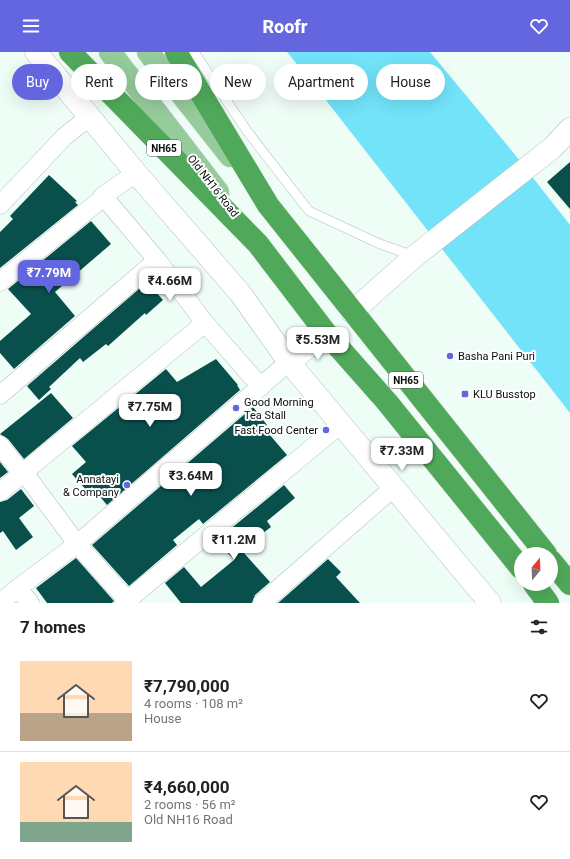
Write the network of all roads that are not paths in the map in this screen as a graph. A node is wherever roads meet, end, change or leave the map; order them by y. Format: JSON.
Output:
{"nodes":[{"id":1,"x":36,"y":52,"type":"edge"},
{"id":2,"x":70,"y":52,"type":"edge"},
{"id":3,"x":110,"y":52,"type":"edge"},
{"id":4,"x":148,"y":52,"type":"edge"},
{"id":5,"x":176,"y":52,"type":"edge"},
{"id":6,"x":194,"y":52,"type":"edge"},
{"id":7,"x":89,"y":117,"type":"junction"},
{"id":8,"x":570,"y":129,"type":"edge"},
{"id":9,"x":136,"y":173,"type":"junction"},
{"id":10,"x":103,"y":196,"type":"junction"},
{"id":11,"x":0,"y":205,"type":"edge"},
{"id":12,"x":268,"y":205,"type":"junction"},
{"id":13,"x":258,"y":244,"type":"junction"},
{"id":14,"x":415,"y":256,"type":"junction"},
{"id":15,"x":157,"y":260,"type":"junction"},
{"id":16,"x":0,"y":282,"type":"edge"},
{"id":17,"x":352,"y":312,"type":"junction"},
{"id":18,"x":205,"y":323,"type":"junction"},
{"id":19,"x":326,"y":333,"type":"junction"},
{"id":20,"x":289,"y":362,"type":"junction"},
{"id":21,"x":261,"y":387,"type":"junction"},
{"id":22,"x":0,"y":395,"type":"edge"},
{"id":23,"x":341,"y":424,"type":"junction"},
{"id":24,"x":0,"y":445,"type":"edge"},
{"id":25,"x":23,"y":471,"type":"junction"},
{"id":26,"x":393,"y":488,"type":"junction"},
{"id":27,"x":0,"y":492,"type":"edge"},
{"id":28,"x":78,"y":544,"type":"junction"},
{"id":29,"x":540,"y":547,"type":"edge"},
{"id":30,"x":514,"y":559,"type":"edge"},
{"id":31,"x":558,"y":569,"type":"edge"},
{"id":32,"x":570,"y":584,"type":"edge"},
{"id":33,"x":18,"y":588,"type":"junction"},
{"id":34,"x":539,"y":591,"type":"edge"},
{"id":35,"x":127,"y":602,"type":"edge"},
{"id":36,"x":0,"y":603,"type":"edge"},
{"id":37,"x":30,"y":603,"type":"edge"},
{"id":38,"x":262,"y":603,"type":"edge"},
{"id":39,"x":490,"y":603,"type":"edge"},
{"id":40,"x":548,"y":603,"type":"edge"}],
"edges":[{"from":1,"to":7,"type":"street"},
{"from":2,"to":13,"type":"highway","number":"NH65"},
{"from":3,"to":13,"type":"main road","name":"Old NH16 Road"},
{"from":4,"to":12,"type":"main road"},
{"from":5,"to":12,"type":"highway","number":"NH65"},
{"from":6,"to":14,"type":"lane"},
{"from":7,"to":9,"type":"street"},
{"from":7,"to":11,"type":"street"},
{"from":8,"to":14,"type":"street"},
{"from":9,"to":10,"type":"street"},
{"from":9,"to":20,"type":"street"},
{"from":10,"to":15,"type":"street"},
{"from":10,"to":16,"type":"street"},
{"from":12,"to":17,"type":"highway","number":"NH65"},
{"from":13,"to":19,"type":"highway","number":"NH65"},
{"from":14,"to":17,"type":"street"},
{"from":15,"to":18,"type":"street"},
{"from":15,"to":22,"type":"street"},
{"from":17,"to":29,"type":"highway","number":"NH65"},
{"from":18,"to":21,"type":"street"},
{"from":18,"to":25,"type":"street"},
{"from":19,"to":20,"type":"street"},
{"from":19,"to":30,"type":"highway","number":"NH65"},
{"from":20,"to":21,"type":"street"},
{"from":20,"to":23,"type":"street"},
{"from":21,"to":28,"type":"street"},
{"from":23,"to":26,"type":"street"},
{"from":23,"to":35,"type":"street"},
{"from":24,"to":25,"type":"street"},
{"from":25,"to":27,"type":"street"},
{"from":25,"to":28,"type":"street"},
{"from":26,"to":38,"type":"street"},
{"from":26,"to":39,"type":"street"},
{"from":28,"to":33,"type":"street"},
{"from":28,"to":35,"type":"street"},
{"from":31,"to":32,"type":"highway"},
{"from":33,"to":36,"type":"street"},
{"from":33,"to":37,"type":"street"},
{"from":34,"to":40,"type":"highway"}]}
